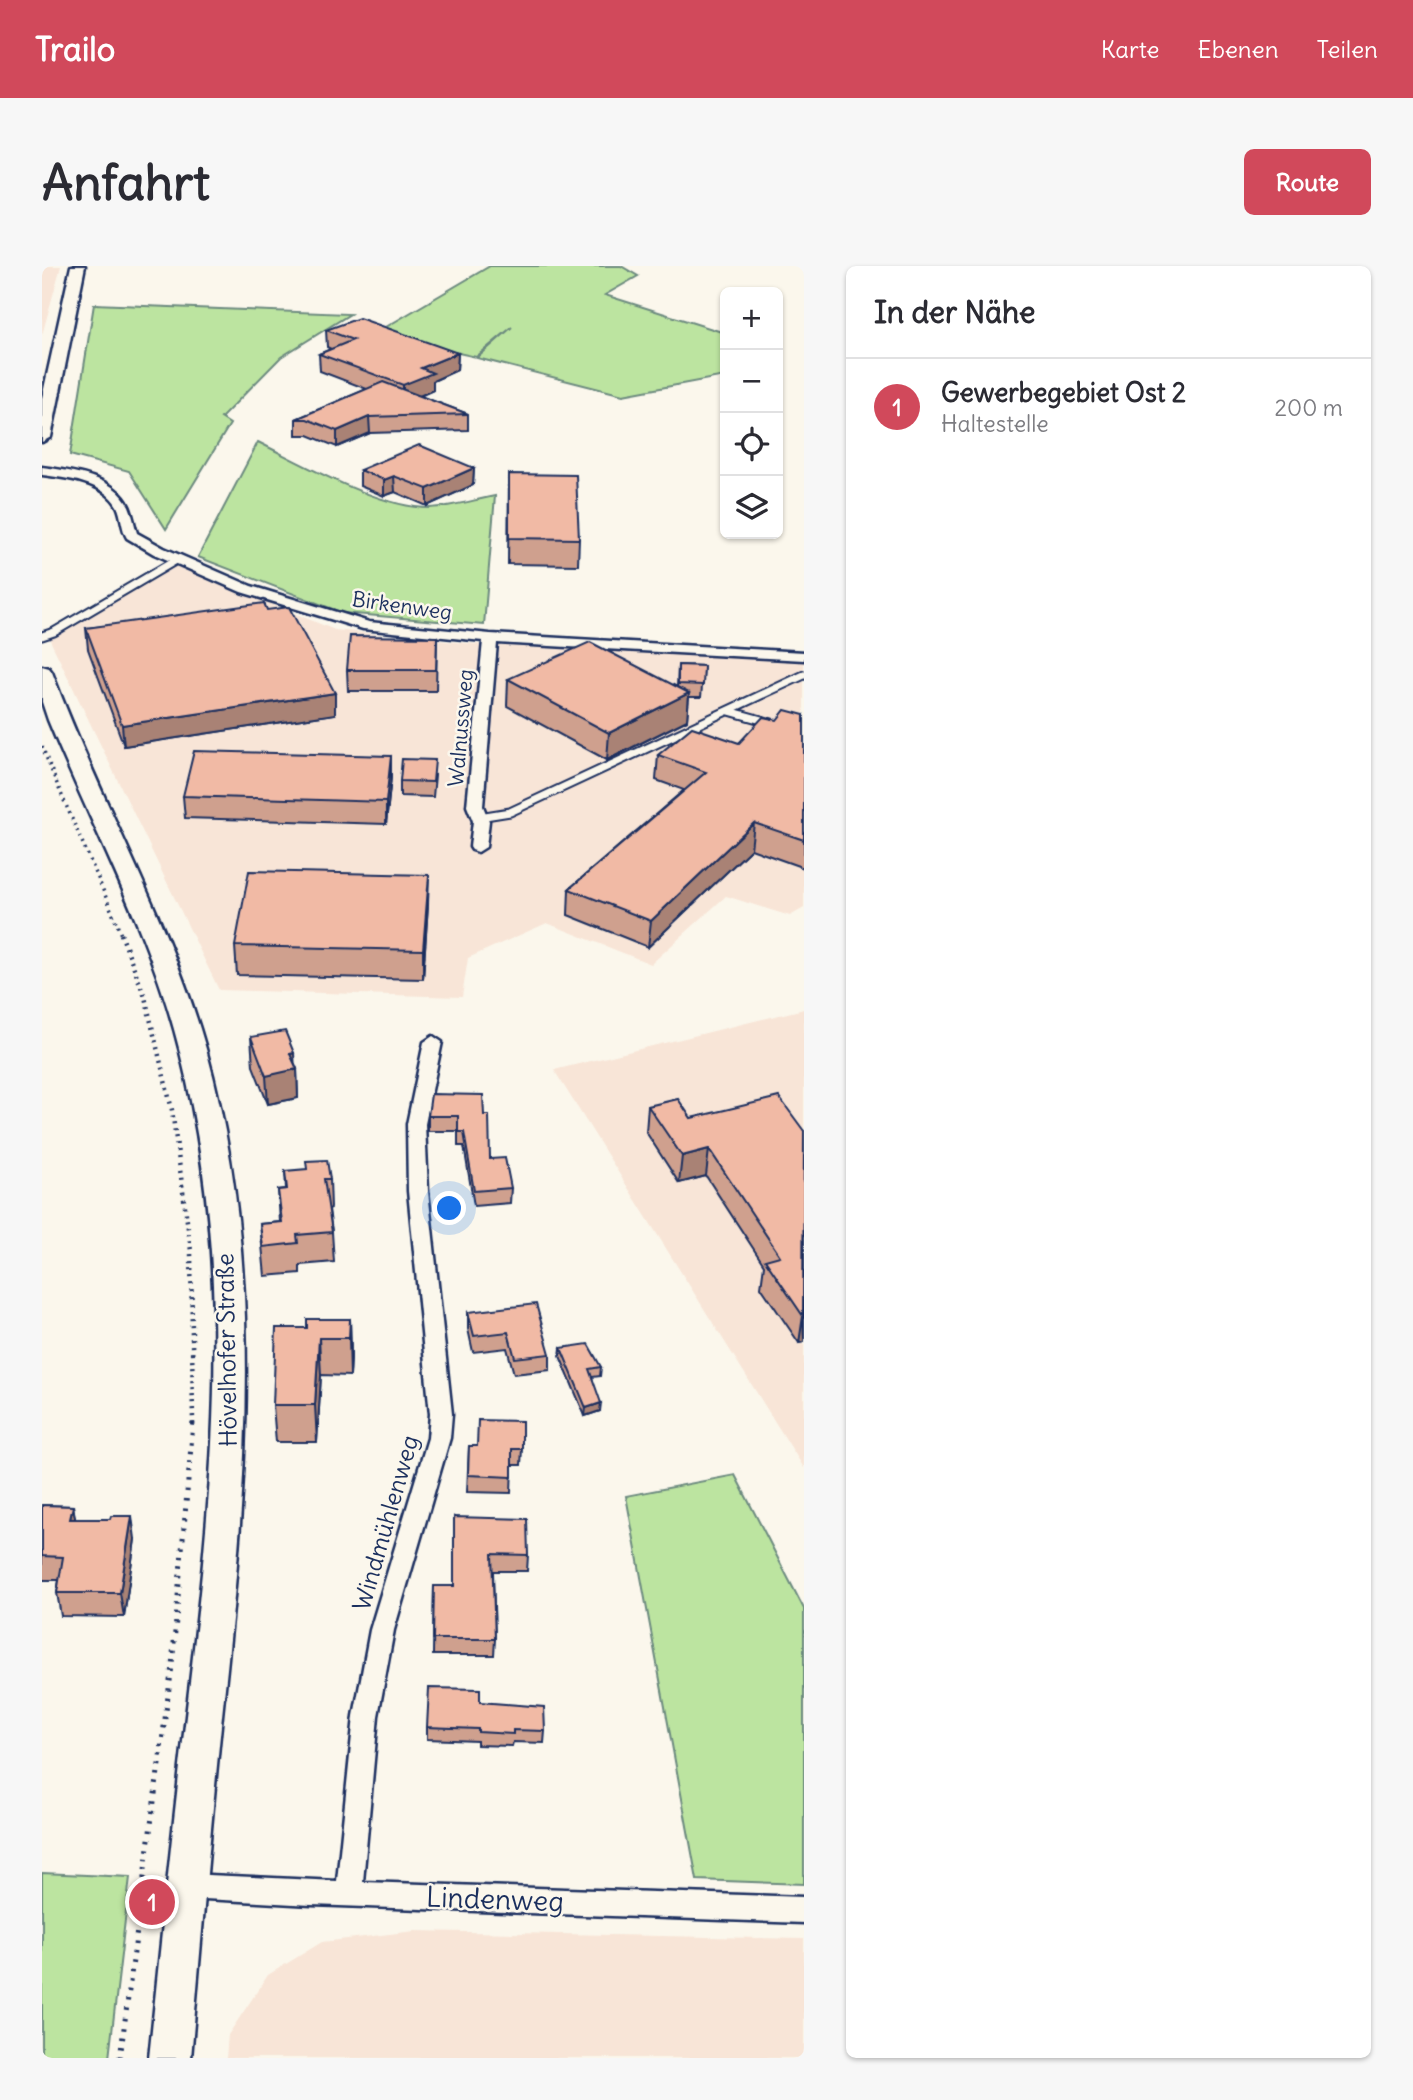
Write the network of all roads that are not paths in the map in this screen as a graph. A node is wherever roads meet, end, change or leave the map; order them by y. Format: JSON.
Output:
{"nodes":[{"id":1,"x":78,"y":266,"type":"edge"},
{"id":2,"x":42,"y":436,"type":"edge"},
{"id":3,"x":42,"y":471,"type":"edge"},
{"id":4,"x":178,"y":559,"type":"junction"},
{"id":5,"x":42,"y":636,"type":"edge"},
{"id":6,"x":490,"y":638,"type":"junction"},
{"id":7,"x":804,"y":656,"type":"edge"},
{"id":8,"x":42,"y":672,"type":"edge"},
{"id":9,"x":804,"y":675,"type":"edge"},
{"id":10,"x":728,"y":711,"type":"junction"},
{"id":11,"x":782,"y":726,"type":"edge"},
{"id":12,"x":480,"y":819,"type":"junction"},
{"id":13,"x":478,"y":848,"type":"dead end"},
{"id":14,"x":433,"y":1042,"type":"dead end"},
{"id":15,"x":186,"y":1886,"type":"junction"},
{"id":16,"x":349,"y":1893,"type":"junction"},
{"id":17,"x":804,"y":1910,"type":"edge"},
{"id":18,"x":170,"y":2058,"type":"edge"}],
"edges":[{"from":1,"to":2,"type":"main road"},
{"from":3,"to":4,"type":"street","name":"Birkenweg"},
{"from":4,"to":5,"type":"lane"},
{"from":4,"to":6,"type":"street","name":"Birkenweg"},
{"from":6,"to":7,"type":"street","name":"Birkenweg"},
{"from":6,"to":12,"type":"street","name":"Walnussweg"},
{"from":8,"to":15,"type":"main road","name":"Hövelhofer Straße"},
{"from":9,"to":10,"type":"lane"},
{"from":10,"to":11,"type":"lane"},
{"from":10,"to":12,"type":"lane"},
{"from":12,"to":13,"type":"street"},
{"from":14,"to":16,"type":"street","name":"Windmühlenweg"},
{"from":15,"to":16,"type":"street","name":"Lindenweg"},
{"from":15,"to":18,"type":"main road","name":"Hövelhofer Straße"},
{"from":16,"to":17,"type":"street","name":"Lindenweg"}]}
